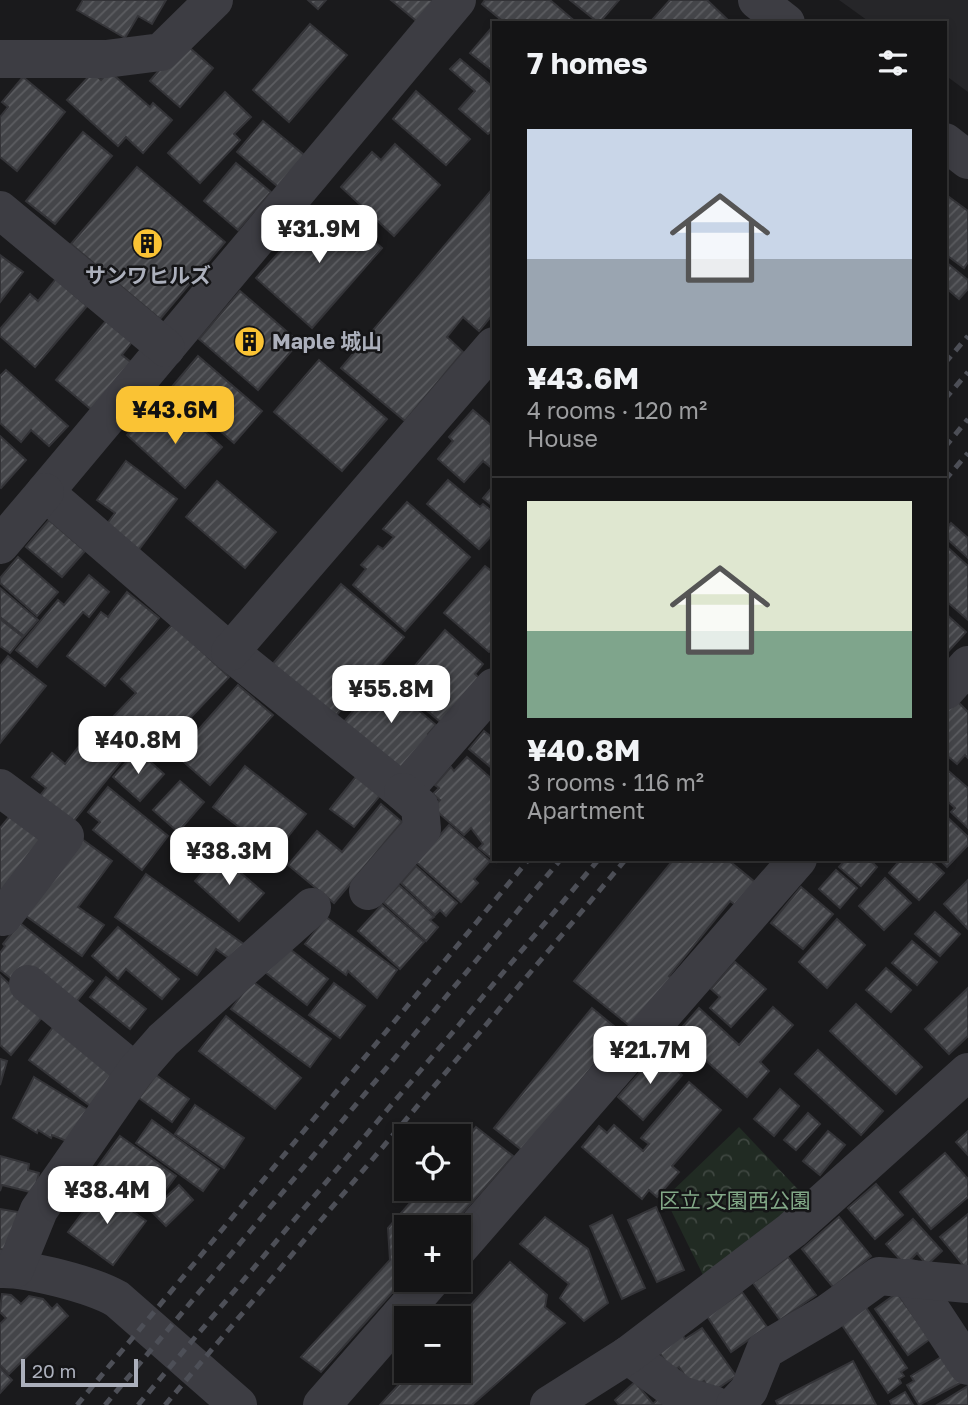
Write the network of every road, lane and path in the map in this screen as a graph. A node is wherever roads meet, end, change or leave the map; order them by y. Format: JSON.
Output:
{"nodes":[{"id":1,"x":214,"y":0,"type":"edge"},
{"id":2,"x":457,"y":0,"type":"edge"},
{"id":3,"x":0,"y":59,"type":"edge"},
{"id":4,"x":0,"y":210,"type":"edge"},
{"id":5,"x":166,"y":348,"type":"junction"},
{"id":6,"x":492,"y":348,"type":"edge"},
{"id":7,"x":46,"y":492,"type":"junction"},
{"id":8,"x":0,"y":545,"type":"edge"},
{"id":9,"x":230,"y":652,"type":"junction"},
{"id":10,"x":968,"y":665,"type":"edge"},
{"id":11,"x":492,"y":689,"type":"edge"},
{"id":12,"x":947,"y":689,"type":"edge"},
{"id":13,"x":0,"y":788,"type":"edge"},
{"id":14,"x":403,"y":792,"type":"junction"},
{"id":15,"x":797,"y":861,"type":"edge"},
{"id":16,"x":368,"y":891,"type":"dead end"},
{"id":17,"x":312,"y":907,"type":"dead end"},
{"id":18,"x":3,"y":917,"type":"dead end"},
{"id":19,"x":28,"y":984,"type":"dead end"},
{"id":20,"x":135,"y":1072,"type":"junction"},
{"id":21,"x":968,"y":1072,"type":"edge"},
{"id":22,"x":471,"y":1233,"type":"edge"},
{"id":23,"x":7,"y":1269,"type":"edge"},
{"id":24,"x":909,"y":1278,"type":"junction"},
{"id":25,"x":968,"y":1284,"type":"edge"},
{"id":26,"x":421,"y":1292,"type":"edge"},
{"id":27,"x":628,"y":1355,"type":"junction"},
{"id":28,"x":968,"y":1366,"type":"edge"},
{"id":29,"x":238,"y":1405,"type":"edge"},
{"id":30,"x":322,"y":1405,"type":"edge"},
{"id":31,"x":549,"y":1405,"type":"edge"},
{"id":32,"x":714,"y":1405,"type":"edge"},
{"id":33,"x":735,"y":1405,"type":"edge"}],
"edges":[{"from":1,"to":3,"type":"street"},
{"from":2,"to":5,"type":"street"},
{"from":4,"to":5,"type":"street"},
{"from":5,"to":7,"type":"street"},
{"from":6,"to":9,"type":"street"},
{"from":7,"to":8,"type":"street"},
{"from":7,"to":9,"type":"street"},
{"from":9,"to":14,"type":"street"},
{"from":10,"to":12,"type":"street"},
{"from":11,"to":14,"type":"street"},
{"from":13,"to":18,"type":"street"},
{"from":14,"to":16,"type":"street"},
{"from":15,"to":22,"type":"street"},
{"from":17,"to":20,"type":"street"},
{"from":19,"to":20,"type":"street"},
{"from":20,"to":23,"type":"street"},
{"from":21,"to":27,"type":"street"},
{"from":23,"to":29,"type":"street"},
{"from":24,"to":25,"type":"street"},
{"from":24,"to":28,"type":"street"},
{"from":24,"to":33,"type":"street"},
{"from":26,"to":30,"type":"street"},
{"from":27,"to":31,"type":"street"},
{"from":27,"to":32,"type":"street"}]}
